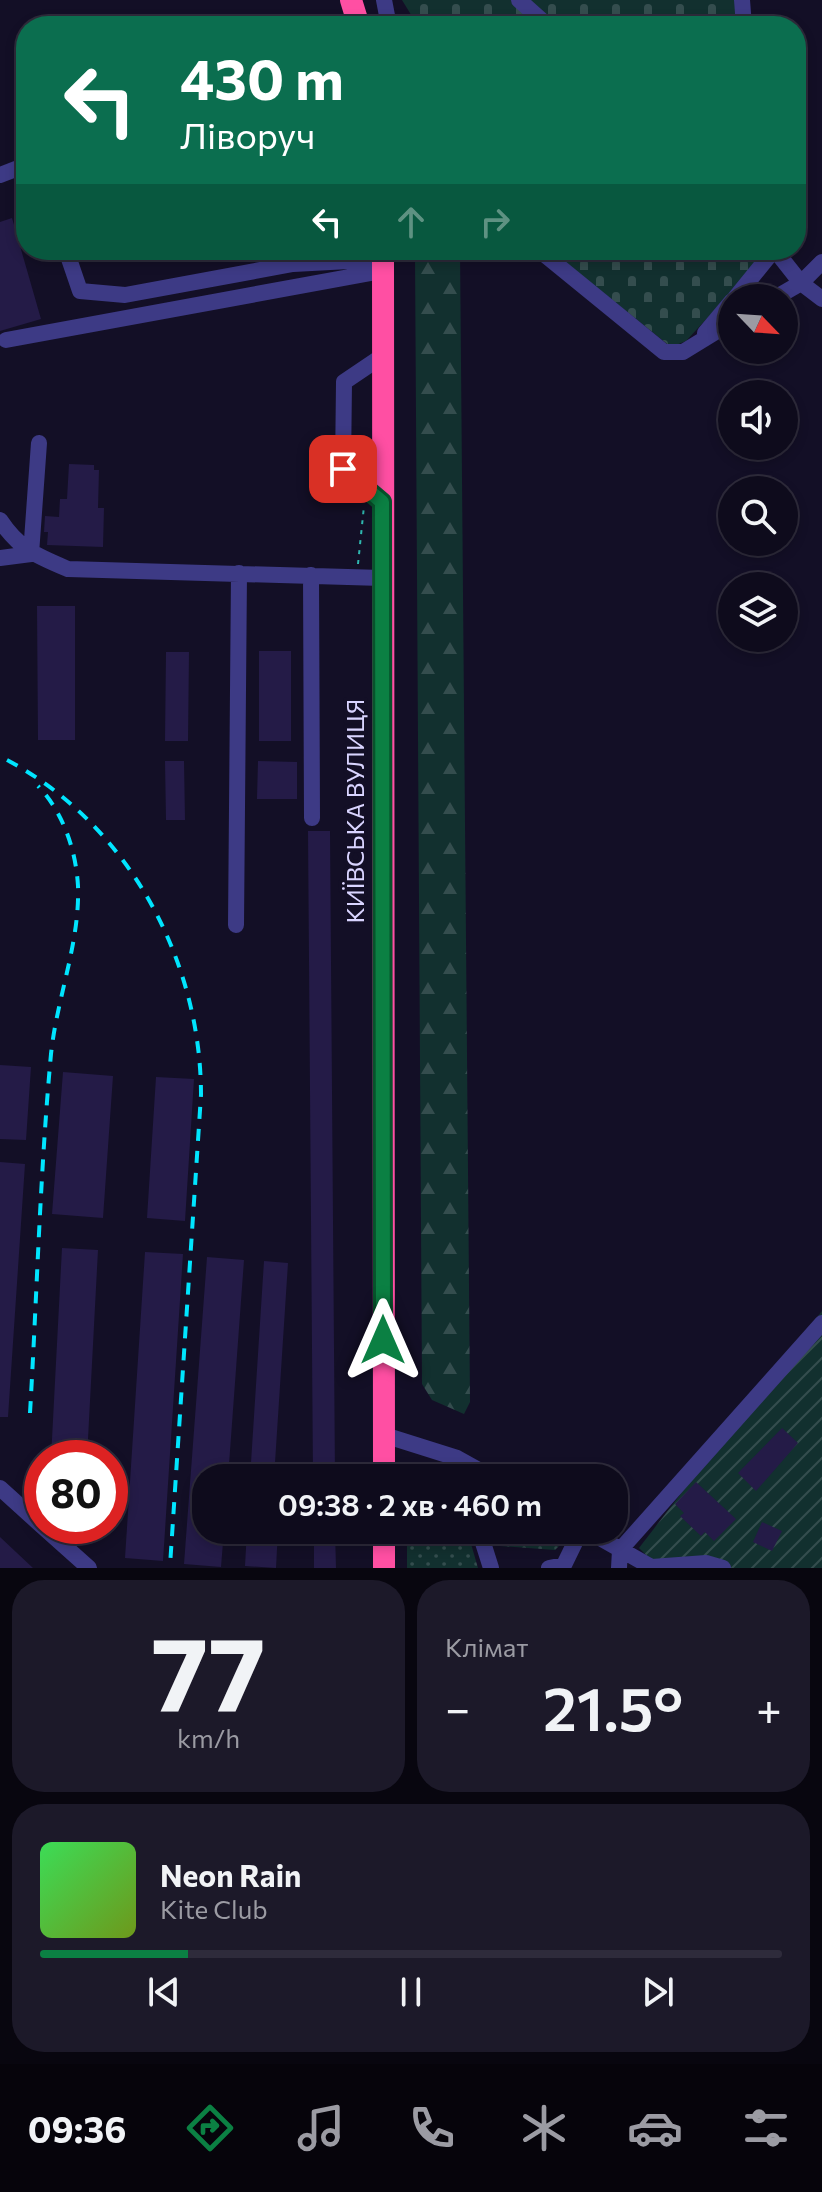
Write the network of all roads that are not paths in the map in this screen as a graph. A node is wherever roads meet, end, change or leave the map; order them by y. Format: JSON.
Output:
{"nodes":[{"id":1,"x":519,"y":0,"type":"edge"},
{"id":2,"x":537,"y":16,"type":"edge"},
{"id":3,"x":69,"y":260,"type":"edge"},
{"id":4,"x":551,"y":260,"type":"edge"},
{"id":5,"x":767,"y":260,"type":"edge"},
{"id":6,"x":783,"y":260,"type":"edge"},
{"id":7,"x":382,"y":261,"type":"edge"},
{"id":8,"x":822,"y":262,"type":"edge"},
{"id":9,"x":801,"y":283,"type":"junction"},
{"id":10,"x":746,"y":284,"type":"edge"},
{"id":11,"x":798,"y":285,"type":"edge"},
{"id":12,"x":822,"y":299,"type":"edge"},
{"id":13,"x":718,"y":318,"type":"edge"},
{"id":14,"x":718,"y":331,"type":"edge"},
{"id":15,"x":6,"y":340,"type":"dead end"},
{"id":16,"x":697,"y":344,"type":"junction"},
{"id":17,"x":381,"y":357,"type":"junction"},
{"id":18,"x":39,"y":443,"type":"dead end"},
{"id":19,"x":373,"y":502,"type":"junction"},
{"id":20,"x":0,"y":520,"type":"edge"},
{"id":21,"x":31,"y":554,"type":"junction"},
{"id":22,"x":0,"y":558,"type":"edge"},
{"id":23,"x":239,"y":573,"type":"junction"},
{"id":24,"x":311,"y":575,"type":"junction"},
{"id":25,"x":382,"y":578,"type":"junction"},
{"id":26,"x":312,"y":818,"type":"dead end"},
{"id":27,"x":236,"y":925,"type":"dead end"},
{"id":28,"x":822,"y":1323,"type":"edge"},
{"id":29,"x":384,"y":1435,"type":"junction"},
{"id":30,"x":457,"y":1458,"type":"junction"},
{"id":31,"x":384,"y":1464,"type":"edge"},
{"id":32,"x":459,"y":1464,"type":"edge"},
{"id":33,"x":468,"y":1464,"type":"edge"},
{"id":34,"x":0,"y":1488,"type":"edge"},
{"id":35,"x":24,"y":1510,"type":"edge"},
{"id":36,"x":62,"y":1544,"type":"edge"},
{"id":37,"x":384,"y":1544,"type":"edge"},
{"id":38,"x":483,"y":1544,"type":"edge"},
{"id":39,"x":576,"y":1544,"type":"edge"},
{"id":40,"x":609,"y":1544,"type":"edge"},
{"id":41,"x":620,"y":1550,"type":"junction"},
{"id":42,"x":89,"y":1568,"type":"edge"},
{"id":43,"x":384,"y":1568,"type":"edge"},
{"id":44,"x":491,"y":1568,"type":"edge"},
{"id":45,"x":549,"y":1568,"type":"edge"},
{"id":46,"x":619,"y":1568,"type":"edge"},
{"id":47,"x":652,"y":1568,"type":"edge"},
{"id":48,"x":723,"y":1568,"type":"edge"}],
"edges":[{"from":1,"to":2,"type":"street"},
{"from":3,"to":7,"type":"street"},
{"from":4,"to":16,"type":"street"},
{"from":5,"to":10,"type":"street"},
{"from":6,"to":9,"type":"street"},
{"from":7,"to":15,"type":"street"},
{"from":7,"to":17,"type":"highway","name":"КИЇВСЬКА ВУЛИЦЯ"},
{"from":8,"to":9,"type":"street"},
{"from":9,"to":11,"type":"street"},
{"from":9,"to":12,"type":"street"},
{"from":13,"to":16,"type":"street"},
{"from":14,"to":16,"type":"street"},
{"from":17,"to":19,"type":"highway","name":"КИЇВСЬКА ВУЛИЦЯ"},
{"from":17,"to":19,"type":"street"},
{"from":18,"to":21,"type":"street"},
{"from":19,"to":25,"type":"highway","name":"КИЇВСЬКА ВУЛИЦЯ"},
{"from":20,"to":21,"type":"street"},
{"from":21,"to":22,"type":"street"},
{"from":21,"to":23,"type":"street"},
{"from":23,"to":24,"type":"street"},
{"from":23,"to":27,"type":"street"},
{"from":24,"to":25,"type":"street"},
{"from":24,"to":26,"type":"street"},
{"from":25,"to":29,"type":"highway","name":"КИЇВСЬКА ВУЛИЦЯ"},
{"from":28,"to":41,"type":"street"},
{"from":29,"to":30,"type":"street"},
{"from":29,"to":31,"type":"highway","name":"КИЇВСЬКА ВУЛИЦЯ"},
{"from":30,"to":32,"type":"street"},
{"from":30,"to":33,"type":"street"},
{"from":34,"to":35,"type":"street"},
{"from":36,"to":42,"type":"street"},
{"from":37,"to":43,"type":"highway"},
{"from":38,"to":44,"type":"street"},
{"from":39,"to":45,"type":"street"},
{"from":40,"to":41,"type":"street"},
{"from":41,"to":46,"type":"street"},
{"from":41,"to":47,"type":"street"},
{"from":47,"to":48,"type":"street"}]}
